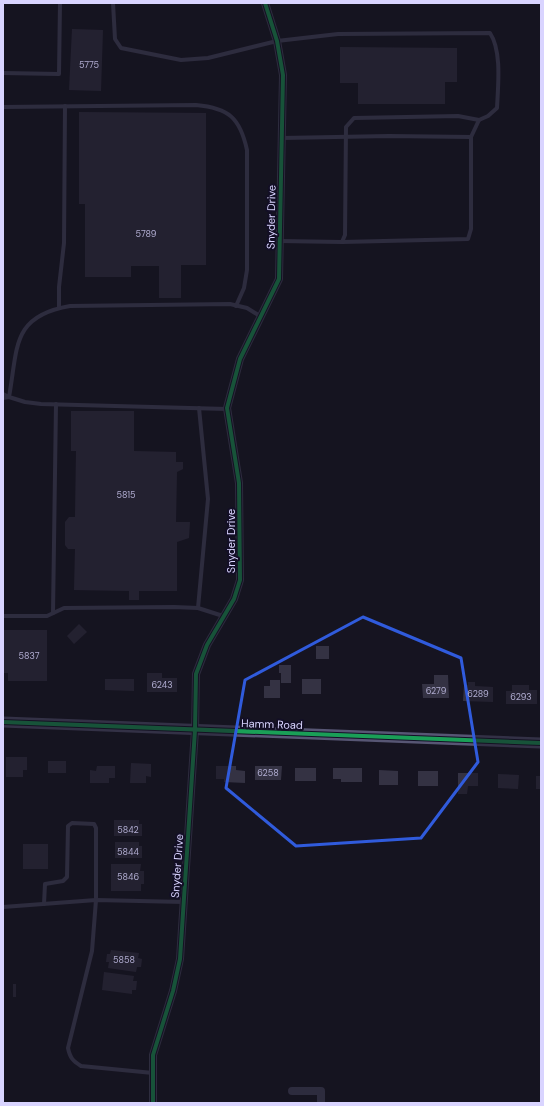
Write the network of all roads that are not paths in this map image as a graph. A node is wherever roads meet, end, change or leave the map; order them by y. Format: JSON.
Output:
{"nodes":[{"id":1,"x":60,"y":3,"type":"edge"},
{"id":2,"x":113,"y":3,"type":"edge"},
{"id":3,"x":265,"y":3,"type":"edge"},
{"id":4,"x":277,"y":41,"type":"junction"},
{"id":5,"x":3,"y":73,"type":"edge"},
{"id":6,"x":3,"y":106,"type":"edge"},
{"id":7,"x":65,"y":106,"type":"junction"},
{"id":8,"x":479,"y":120,"type":"junction"},
{"id":9,"x":345,"y":136,"type":"junction"},
{"id":10,"x":471,"y":137,"type":"junction"},
{"id":11,"x":282,"y":138,"type":"junction"},
{"id":12,"x":280,"y":241,"type":"junction"},
{"id":13,"x":342,"y":242,"type":"junction"},
{"id":14,"x":236,"y":306,"type":"junction"},
{"id":15,"x":59,"y":308,"type":"junction"},
{"id":16,"x":260,"y":316,"type":"junction"},
{"id":17,"x":3,"y":394,"type":"edge"},
{"id":18,"x":9,"y":397,"type":"junction"},
{"id":19,"x":3,"y":398,"type":"edge"},
{"id":20,"x":56,"y":404,"type":"junction"},
{"id":21,"x":199,"y":408,"type":"junction"},
{"id":22,"x":227,"y":409,"type":"junction"},
{"id":23,"x":198,"y":608,"type":"junction"},
{"id":24,"x":53,"y":613,"type":"junction"},
{"id":25,"x":3,"y":616,"type":"edge"},
{"id":26,"x":223,"y":616,"type":"junction"},
{"id":27,"x":3,"y":722,"type":"edge"},
{"id":28,"x":194,"y":730,"type":"junction"},
{"id":29,"x":541,"y":743,"type":"edge"},
{"id":30,"x":96,"y":900,"type":"junction"},
{"id":31,"x":184,"y":902,"type":"junction"},
{"id":32,"x":44,"y":904,"type":"junction"},
{"id":33,"x":3,"y":907,"type":"edge"},
{"id":34,"x":153,"y":1073,"type":"junction"},
{"id":35,"x":292,"y":1091,"type":"dead end"},
{"id":36,"x":153,"y":1103,"type":"edge"},
{"id":37,"x":321,"y":1103,"type":"edge"}],
"edges":[{"from":1,"to":5,"type":"lane"},
{"from":2,"to":4,"type":"lane"},
{"from":3,"to":4,"type":"street","name":"Snyder Drive"},
{"from":4,"to":8,"type":"lane"},
{"from":4,"to":11,"type":"street","name":"Snyder Drive"},
{"from":6,"to":7,"type":"lane"},
{"from":7,"to":14,"type":"lane"},
{"from":7,"to":15,"type":"lane"},
{"from":8,"to":9,"type":"lane"},
{"from":8,"to":10,"type":"lane"},
{"from":9,"to":10,"type":"lane"},
{"from":9,"to":11,"type":"lane"},
{"from":9,"to":13,"type":"lane"},
{"from":10,"to":13,"type":"lane"},
{"from":11,"to":12,"type":"street","name":"Snyder Drive"},
{"from":12,"to":13,"type":"lane"},
{"from":12,"to":16,"type":"street","name":"Snyder Drive"},
{"from":14,"to":15,"type":"lane"},
{"from":14,"to":16,"type":"lane"},
{"from":15,"to":18,"type":"lane"},
{"from":16,"to":22,"type":"street","name":"Snyder Drive"},
{"from":17,"to":18,"type":"lane"},
{"from":18,"to":19,"type":"lane"},
{"from":18,"to":20,"type":"lane"},
{"from":20,"to":21,"type":"lane"},
{"from":20,"to":24,"type":"lane"},
{"from":21,"to":22,"type":"lane"},
{"from":21,"to":23,"type":"lane"},
{"from":22,"to":26,"type":"street","name":"Snyder Drive"},
{"from":23,"to":24,"type":"lane"},
{"from":23,"to":26,"type":"lane"},
{"from":24,"to":25,"type":"lane"},
{"from":26,"to":28,"type":"street","name":"Snyder Drive"},
{"from":27,"to":28,"type":"street","name":"Hamm Road"},
{"from":28,"to":29,"type":"street","name":"Hamm Road"},
{"from":28,"to":31,"type":"street","name":"Snyder Drive"},
{"from":30,"to":31,"type":"lane"},
{"from":30,"to":32,"type":"lane"},
{"from":30,"to":32,"type":"lane"},
{"from":30,"to":34,"type":"lane"},
{"from":31,"to":34,"type":"street","name":"Snyder Drive"},
{"from":32,"to":33,"type":"lane"},
{"from":34,"to":36,"type":"street","name":"Snyder Drive"},
{"from":35,"to":37,"type":"street"}]}
